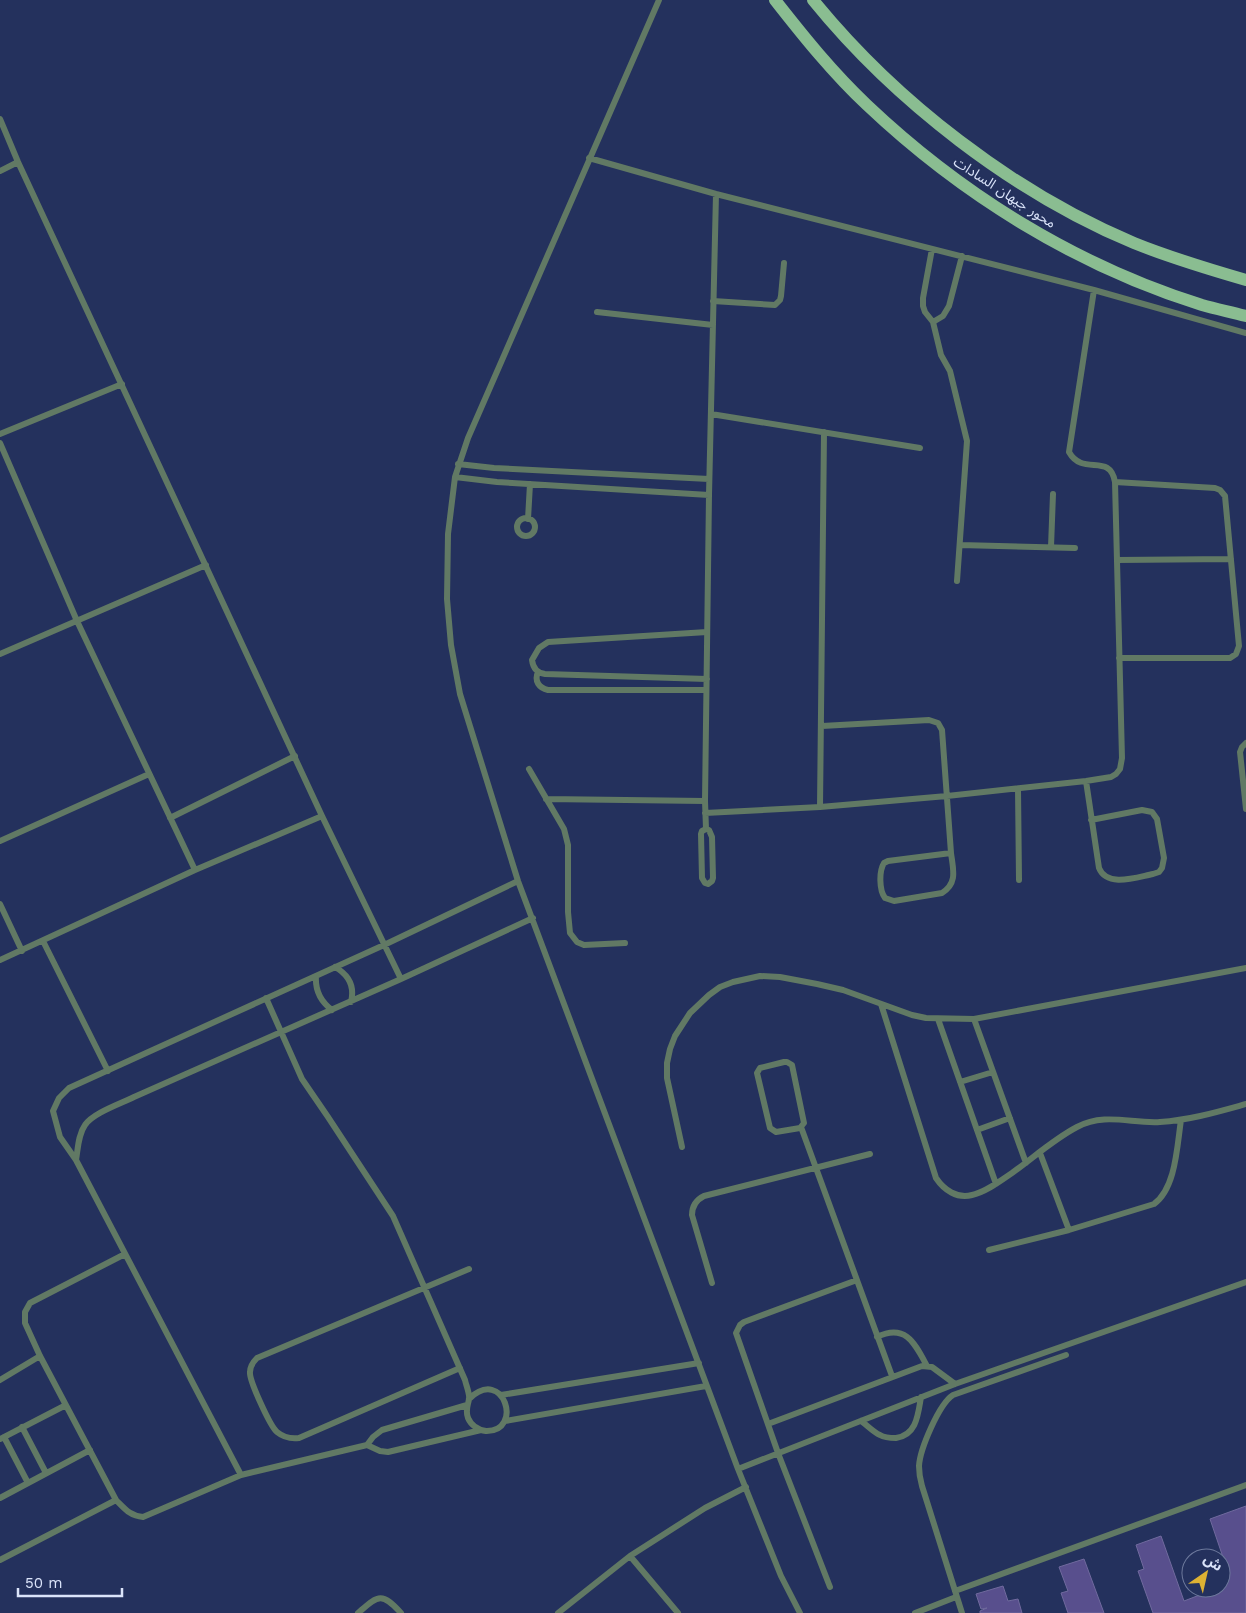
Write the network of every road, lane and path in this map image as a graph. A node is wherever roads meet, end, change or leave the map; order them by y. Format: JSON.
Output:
{"nodes":[{"id":1,"x":659,"y":0,"type":"edge"},
{"id":2,"x":775,"y":0,"type":"edge"},
{"id":3,"x":813,"y":0,"type":"edge"},
{"id":4,"x":0,"y":119,"type":"edge"},
{"id":5,"x":589,"y":158,"type":"junction"},
{"id":6,"x":18,"y":162,"type":"junction"},
{"id":7,"x":0,"y":171,"type":"edge"},
{"id":8,"x":716,"y":194,"type":"junction"},
{"id":9,"x":932,"y":249,"type":"junction"},
{"id":10,"x":962,"y":256,"type":"junction"},
{"id":11,"x":784,"y":263,"type":"dead end"},
{"id":12,"x":1246,"y":280,"type":"edge"},
{"id":13,"x":1094,"y":290,"type":"junction"},
{"id":14,"x":713,"y":301,"type":"junction"},
{"id":15,"x":597,"y":312,"type":"dead end"},
{"id":16,"x":1246,"y":316,"type":"edge"},
{"id":17,"x":933,"y":322,"type":"junction"},
{"id":18,"x":713,"y":325,"type":"junction"},
{"id":19,"x":1246,"y":334,"type":"edge"},
{"id":20,"x":122,"y":384,"type":"junction"},
{"id":21,"x":711,"y":414,"type":"junction"},
{"id":22,"x":824,"y":432,"type":"junction"},
{"id":23,"x":0,"y":434,"type":"edge"},
{"id":24,"x":0,"y":443,"type":"edge"},
{"id":25,"x":920,"y":448,"type":"dead end"},
{"id":26,"x":458,"y":464,"type":"junction"},
{"id":27,"x":455,"y":477,"type":"junction"},
{"id":28,"x":709,"y":479,"type":"junction"},
{"id":29,"x":1115,"y":482,"type":"junction"},
{"id":30,"x":530,"y":484,"type":"junction"},
{"id":31,"x":1053,"y":494,"type":"dead end"},
{"id":32,"x":709,"y":495,"type":"junction"},
{"id":33,"x":528,"y":519,"type":"dead end"},
{"id":34,"x":960,"y":545,"type":"junction"},
{"id":35,"x":1052,"y":547,"type":"junction"},
{"id":36,"x":1075,"y":548,"type":"dead end"},
{"id":37,"x":1117,"y":560,"type":"junction"},
{"id":38,"x":1231,"y":560,"type":"junction"},
{"id":39,"x":206,"y":565,"type":"junction"},
{"id":40,"x":957,"y":581,"type":"dead end"},
{"id":41,"x":77,"y":621,"type":"junction"},
{"id":42,"x":707,"y":632,"type":"junction"},
{"id":43,"x":0,"y":654,"type":"edge"},
{"id":44,"x":1119,"y":658,"type":"junction"},
{"id":45,"x":538,"y":672,"type":"junction"},
{"id":46,"x":604,"y":676,"type":"junction"},
{"id":47,"x":654,"y":677,"type":"junction"},
{"id":48,"x":706,"y":678,"type":"junction"},
{"id":49,"x":604,"y":690,"type":"junction"},
{"id":50,"x":655,"y":690,"type":"junction"},
{"id":51,"x":706,"y":690,"type":"junction"},
{"id":52,"x":822,"y":726,"type":"junction"},
{"id":53,"x":1246,"y":743,"type":"edge"},
{"id":54,"x":295,"y":756,"type":"junction"},
{"id":55,"x":529,"y":770,"type":"dead end"},
{"id":56,"x":149,"y":774,"type":"junction"},
{"id":57,"x":1086,"y":782,"type":"junction"},
{"id":58,"x":1018,"y":789,"type":"junction"},
{"id":59,"x":947,"y":796,"type":"junction"},
{"id":60,"x":546,"y":799,"type":"junction"},
{"id":61,"x":705,"y":801,"type":"junction"},
{"id":62,"x":820,"y":806,"type":"junction"},
{"id":63,"x":1246,"y":809,"type":"edge"},
{"id":64,"x":705,"y":813,"type":"junction"},
{"id":65,"x":322,"y":816,"type":"junction"},
{"id":66,"x":170,"y":818,"type":"junction"},
{"id":67,"x":1092,"y":820,"type":"junction"},
{"id":68,"x":706,"y":830,"type":"junction"},
{"id":69,"x":0,"y":841,"type":"edge"},
{"id":70,"x":951,"y":853,"type":"junction"},
{"id":71,"x":195,"y":870,"type":"junction"},
{"id":72,"x":1019,"y":880,"type":"dead end"},
{"id":73,"x":518,"y":881,"type":"junction"},
{"id":74,"x":0,"y":904,"type":"edge"},
{"id":75,"x":533,"y":918,"type":"junction"},
{"id":76,"x":43,"y":941,"type":"junction"},
{"id":77,"x":625,"y":943,"type":"dead end"},
{"id":78,"x":384,"y":945,"type":"junction"},
{"id":79,"x":22,"y":951,"type":"junction"},
{"id":80,"x":0,"y":960,"type":"edge"},
{"id":81,"x":335,"y":967,"type":"junction"},
{"id":82,"x":1246,"y":968,"type":"edge"},
{"id":83,"x":316,"y":976,"type":"junction"},
{"id":84,"x":401,"y":979,"type":"junction"},
{"id":85,"x":266,"y":998,"type":"junction"},
{"id":86,"x":350,"y":1002,"type":"junction"},
{"id":87,"x":881,"y":1004,"type":"junction"},
{"id":88,"x":332,"y":1010,"type":"junction"},
{"id":89,"x":938,"y":1019,"type":"junction"},
{"id":90,"x":974,"y":1019,"type":"junction"},
{"id":91,"x":280,"y":1032,"type":"junction"},
{"id":92,"x":108,"y":1070,"type":"junction"},
{"id":93,"x":993,"y":1072,"type":"junction"},
{"id":94,"x":960,"y":1082,"type":"junction"},
{"id":95,"x":1246,"y":1104,"type":"edge"},
{"id":96,"x":1010,"y":1118,"type":"junction"},
{"id":97,"x":1182,"y":1120,"type":"junction"},
{"id":98,"x":802,"y":1127,"type":"junction"},
{"id":99,"x":977,"y":1130,"type":"junction"},
{"id":100,"x":682,"y":1147,"type":"dead end"},
{"id":101,"x":1040,"y":1153,"type":"junction"},
{"id":102,"x":870,"y":1154,"type":"dead end"},
{"id":103,"x":76,"y":1160,"type":"junction"},
{"id":104,"x":1026,"y":1163,"type":"junction"},
{"id":105,"x":816,"y":1167,"type":"junction"},
{"id":106,"x":996,"y":1184,"type":"junction"},
{"id":107,"x":1069,"y":1230,"type":"junction"},
{"id":108,"x":989,"y":1250,"type":"dead end"},
{"id":109,"x":125,"y":1254,"type":"junction"},
{"id":110,"x":469,"y":1269,"type":"dead end"},
{"id":111,"x":857,"y":1280,"type":"junction"},
{"id":112,"x":1246,"y":1282,"type":"edge"},
{"id":113,"x":712,"y":1283,"type":"dead end"},
{"id":114,"x":425,"y":1286,"type":"junction"},
{"id":115,"x":877,"y":1337,"type":"junction"},
{"id":116,"x":1066,"y":1355,"type":"dead end"},
{"id":117,"x":40,"y":1356,"type":"junction"},
{"id":118,"x":699,"y":1364,"type":"junction"},
{"id":119,"x":927,"y":1366,"type":"junction"},
{"id":120,"x":460,"y":1368,"type":"junction"},
{"id":121,"x":892,"y":1376,"type":"junction"},
{"id":122,"x":0,"y":1380,"type":"edge"},
{"id":123,"x":955,"y":1384,"type":"junction"},
{"id":124,"x":706,"y":1386,"type":"junction"},
{"id":125,"x":501,"y":1395,"type":"junction"},
{"id":126,"x":921,"y":1397,"type":"junction"},
{"id":127,"x":468,"y":1402,"type":"junction"},
{"id":128,"x":66,"y":1405,"type":"junction"},
{"id":129,"x":505,"y":1421,"type":"junction"},
{"id":130,"x":861,"y":1421,"type":"junction"},
{"id":131,"x":768,"y":1424,"type":"junction"},
{"id":132,"x":22,"y":1427,"type":"junction"},
{"id":133,"x":481,"y":1430,"type":"junction"},
{"id":134,"x":2,"y":1438,"type":"edge"},
{"id":135,"x":366,"y":1445,"type":"junction"},
{"id":136,"x":90,"y":1450,"type":"junction"},
{"id":137,"x":778,"y":1454,"type":"junction"},
{"id":138,"x":738,"y":1469,"type":"junction"},
{"id":139,"x":46,"y":1473,"type":"junction"},
{"id":140,"x":241,"y":1475,"type":"junction"},
{"id":141,"x":28,"y":1483,"type":"junction"},
{"id":142,"x":1246,"y":1485,"type":"edge"},
{"id":143,"x":746,"y":1487,"type":"junction"},
{"id":144,"x":0,"y":1498,"type":"edge"},
{"id":145,"x":116,"y":1500,"type":"junction"},
{"id":146,"x":630,"y":1556,"type":"junction"},
{"id":147,"x":0,"y":1560,"type":"edge"},
{"id":148,"x":830,"y":1587,"type":"dead end"},
{"id":149,"x":955,"y":1594,"type":"junction"},
{"id":150,"x":932,"y":1610,"type":"edge"},
{"id":151,"x":358,"y":1613,"type":"edge"},
{"id":152,"x":401,"y":1613,"type":"edge"},
{"id":153,"x":558,"y":1613,"type":"edge"},
{"id":154,"x":678,"y":1613,"type":"edge"},
{"id":155,"x":800,"y":1613,"type":"edge"},
{"id":156,"x":915,"y":1613,"type":"edge"},
{"id":157,"x":962,"y":1613,"type":"edge"}],
"edges":[{"from":1,"to":5,"type":"lane"},
{"from":2,"to":16,"type":"main road","name":"محور جيهان السادات"},
{"from":3,"to":12,"type":"main road","name":"محور جيهان السادات"},
{"from":4,"to":6,"type":"lane"},
{"from":5,"to":8,"type":"lane"},
{"from":5,"to":26,"type":"lane"},
{"from":6,"to":7,"type":"lane"},
{"from":6,"to":20,"type":"lane"},
{"from":8,"to":9,"type":"lane"},
{"from":8,"to":14,"type":"lane"},
{"from":9,"to":10,"type":"lane"},
{"from":9,"to":17,"type":"lane"},
{"from":10,"to":13,"type":"lane"},
{"from":10,"to":17,"type":"lane"},
{"from":11,"to":14,"type":"lane"},
{"from":13,"to":19,"type":"lane"},
{"from":13,"to":29,"type":"lane"},
{"from":14,"to":18,"type":"lane"},
{"from":15,"to":18,"type":"lane"},
{"from":17,"to":34,"type":"lane"},
{"from":18,"to":21,"type":"lane"},
{"from":20,"to":23,"type":"lane"},
{"from":20,"to":39,"type":"lane"},
{"from":21,"to":22,"type":"lane"},
{"from":21,"to":28,"type":"lane"},
{"from":22,"to":25,"type":"lane"},
{"from":22,"to":52,"type":"lane"},
{"from":24,"to":41,"type":"lane"},
{"from":26,"to":27,"type":"lane"},
{"from":26,"to":28,"type":"lane"},
{"from":27,"to":30,"type":"lane"},
{"from":27,"to":73,"type":"lane"},
{"from":28,"to":32,"type":"lane"},
{"from":29,"to":37,"type":"lane"},
{"from":29,"to":38,"type":"lane"},
{"from":30,"to":32,"type":"lane"},
{"from":30,"to":33,"type":"lane"},
{"from":31,"to":35,"type":"lane"},
{"from":32,"to":42,"type":"lane"},
{"from":34,"to":35,"type":"lane"},
{"from":34,"to":40,"type":"lane"},
{"from":35,"to":36,"type":"lane"},
{"from":37,"to":38,"type":"lane"},
{"from":37,"to":44,"type":"lane"},
{"from":38,"to":44,"type":"lane"},
{"from":39,"to":41,"type":"lane"},
{"from":39,"to":54,"type":"lane"},
{"from":41,"to":43,"type":"lane"},
{"from":41,"to":56,"type":"lane"},
{"from":42,"to":45,"type":"lane"},
{"from":42,"to":48,"type":"lane"},
{"from":44,"to":57,"type":"lane"},
{"from":45,"to":46,"type":"lane"},
{"from":45,"to":49,"type":"lane"},
{"from":46,"to":47,"type":"lane"},
{"from":46,"to":49,"type":"lane"},
{"from":47,"to":48,"type":"lane"},
{"from":47,"to":50,"type":"lane"},
{"from":48,"to":51,"type":"lane"},
{"from":49,"to":50,"type":"lane"},
{"from":50,"to":51,"type":"lane"},
{"from":51,"to":61,"type":"lane"},
{"from":52,"to":59,"type":"lane"},
{"from":52,"to":62,"type":"lane"},
{"from":53,"to":63,"type":"lane"},
{"from":54,"to":65,"type":"lane"},
{"from":54,"to":66,"type":"lane"},
{"from":55,"to":60,"type":"lane"},
{"from":56,"to":66,"type":"lane"},
{"from":56,"to":69,"type":"lane"},
{"from":57,"to":58,"type":"lane"},
{"from":57,"to":67,"type":"lane"},
{"from":58,"to":59,"type":"lane"},
{"from":58,"to":72,"type":"lane"},
{"from":59,"to":62,"type":"lane"},
{"from":59,"to":70,"type":"lane"},
{"from":60,"to":61,"type":"lane"},
{"from":60,"to":77,"type":"lane"},
{"from":61,"to":64,"type":"lane"},
{"from":62,"to":64,"type":"lane"},
{"from":64,"to":68,"type":"lane"},
{"from":65,"to":71,"type":"lane"},
{"from":65,"to":78,"type":"lane"},
{"from":66,"to":71,"type":"lane"},
{"from":67,"to":67,"type":"lane"},
{"from":68,"to":68,"type":"lane"},
{"from":70,"to":70,"type":"lane"},
{"from":71,"to":76,"type":"lane"},
{"from":73,"to":75,"type":"lane"},
{"from":73,"to":78,"type":"lane"},
{"from":74,"to":79,"type":"lane"},
{"from":75,"to":84,"type":"lane"},
{"from":75,"to":118,"type":"lane"},
{"from":76,"to":79,"type":"lane"},
{"from":76,"to":92,"type":"lane"},
{"from":78,"to":81,"type":"lane"},
{"from":78,"to":84,"type":"lane"},
{"from":79,"to":80,"type":"lane"},
{"from":81,"to":83,"type":"lane"},
{"from":81,"to":86,"type":"lane"},
{"from":82,"to":90,"type":"lane"},
{"from":83,"to":85,"type":"lane"},
{"from":83,"to":88,"type":"lane"},
{"from":84,"to":86,"type":"lane"},
{"from":85,"to":91,"type":"lane"},
{"from":85,"to":92,"type":"lane"},
{"from":86,"to":88,"type":"lane"},
{"from":87,"to":89,"type":"lane"},
{"from":87,"to":100,"type":"lane"},
{"from":87,"to":106,"type":"lane"},
{"from":88,"to":91,"type":"lane"},
{"from":89,"to":90,"type":"lane"},
{"from":89,"to":94,"type":"lane"},
{"from":90,"to":93,"type":"lane"},
{"from":91,"to":103,"type":"lane"},
{"from":91,"to":114,"type":"lane"},
{"from":92,"to":103,"type":"lane"},
{"from":93,"to":94,"type":"lane"},
{"from":93,"to":96,"type":"lane"},
{"from":94,"to":99,"type":"lane"},
{"from":95,"to":97,"type":"lane"},
{"from":96,"to":99,"type":"lane"},
{"from":96,"to":104,"type":"lane"},
{"from":97,"to":101,"type":"lane"},
{"from":97,"to":107,"type":"lane"},
{"from":98,"to":98,"type":"lane"},
{"from":98,"to":105,"type":"lane"},
{"from":99,"to":106,"type":"lane"},
{"from":101,"to":104,"type":"lane"},
{"from":101,"to":107,"type":"lane"},
{"from":102,"to":105,"type":"lane"},
{"from":103,"to":109,"type":"lane"},
{"from":104,"to":106,"type":"lane"},
{"from":105,"to":111,"type":"lane"},
{"from":105,"to":113,"type":"lane"},
{"from":107,"to":108,"type":"lane"},
{"from":109,"to":117,"type":"lane"},
{"from":109,"to":140,"type":"lane"},
{"from":110,"to":114,"type":"lane"},
{"from":111,"to":115,"type":"lane"},
{"from":111,"to":131,"type":"lane"},
{"from":112,"to":123,"type":"lane"},
{"from":114,"to":120,"type":"lane"},
{"from":114,"to":120,"type":"lane"},
{"from":115,"to":119,"type":"lane"},
{"from":115,"to":121,"type":"lane"},
{"from":116,"to":149,"type":"lane"},
{"from":117,"to":122,"type":"lane"},
{"from":117,"to":128,"type":"lane"},
{"from":118,"to":124,"type":"lane"},
{"from":118,"to":125,"type":"lane"},
{"from":119,"to":121,"type":"lane"},
{"from":119,"to":123,"type":"lane"},
{"from":120,"to":127,"type":"lane"},
{"from":121,"to":131,"type":"lane"},
{"from":123,"to":126,"type":"lane"},
{"from":124,"to":129,"type":"lane"},
{"from":124,"to":138,"type":"lane"},
{"from":125,"to":127,"type":"lane"},
{"from":125,"to":129,"type":"lane"},
{"from":126,"to":130,"type":"lane"},
{"from":126,"to":130,"type":"lane"},
{"from":127,"to":133,"type":"lane"},
{"from":127,"to":135,"type":"lane"},
{"from":128,"to":132,"type":"lane"},
{"from":128,"to":136,"type":"lane"},
{"from":129,"to":133,"type":"lane"},
{"from":130,"to":137,"type":"lane"},
{"from":131,"to":137,"type":"lane"},
{"from":132,"to":134,"type":"lane"},
{"from":132,"to":139,"type":"lane"},
{"from":133,"to":135,"type":"lane"},
{"from":134,"to":141,"type":"lane"},
{"from":135,"to":140,"type":"lane"},
{"from":136,"to":139,"type":"lane"},
{"from":136,"to":145,"type":"lane"},
{"from":137,"to":138,"type":"lane"},
{"from":137,"to":148,"type":"lane"},
{"from":138,"to":143,"type":"lane"},
{"from":139,"to":141,"type":"lane"},
{"from":140,"to":145,"type":"lane"},
{"from":141,"to":144,"type":"lane"},
{"from":142,"to":149,"type":"lane"},
{"from":143,"to":146,"type":"lane"},
{"from":143,"to":155,"type":"lane"},
{"from":145,"to":147,"type":"lane"},
{"from":146,"to":153,"type":"lane"},
{"from":146,"to":154,"type":"lane"},
{"from":149,"to":150,"type":"lane"},
{"from":149,"to":157,"type":"lane"},
{"from":150,"to":156,"type":"lane"},
{"from":151,"to":152,"type":"lane"}]}
